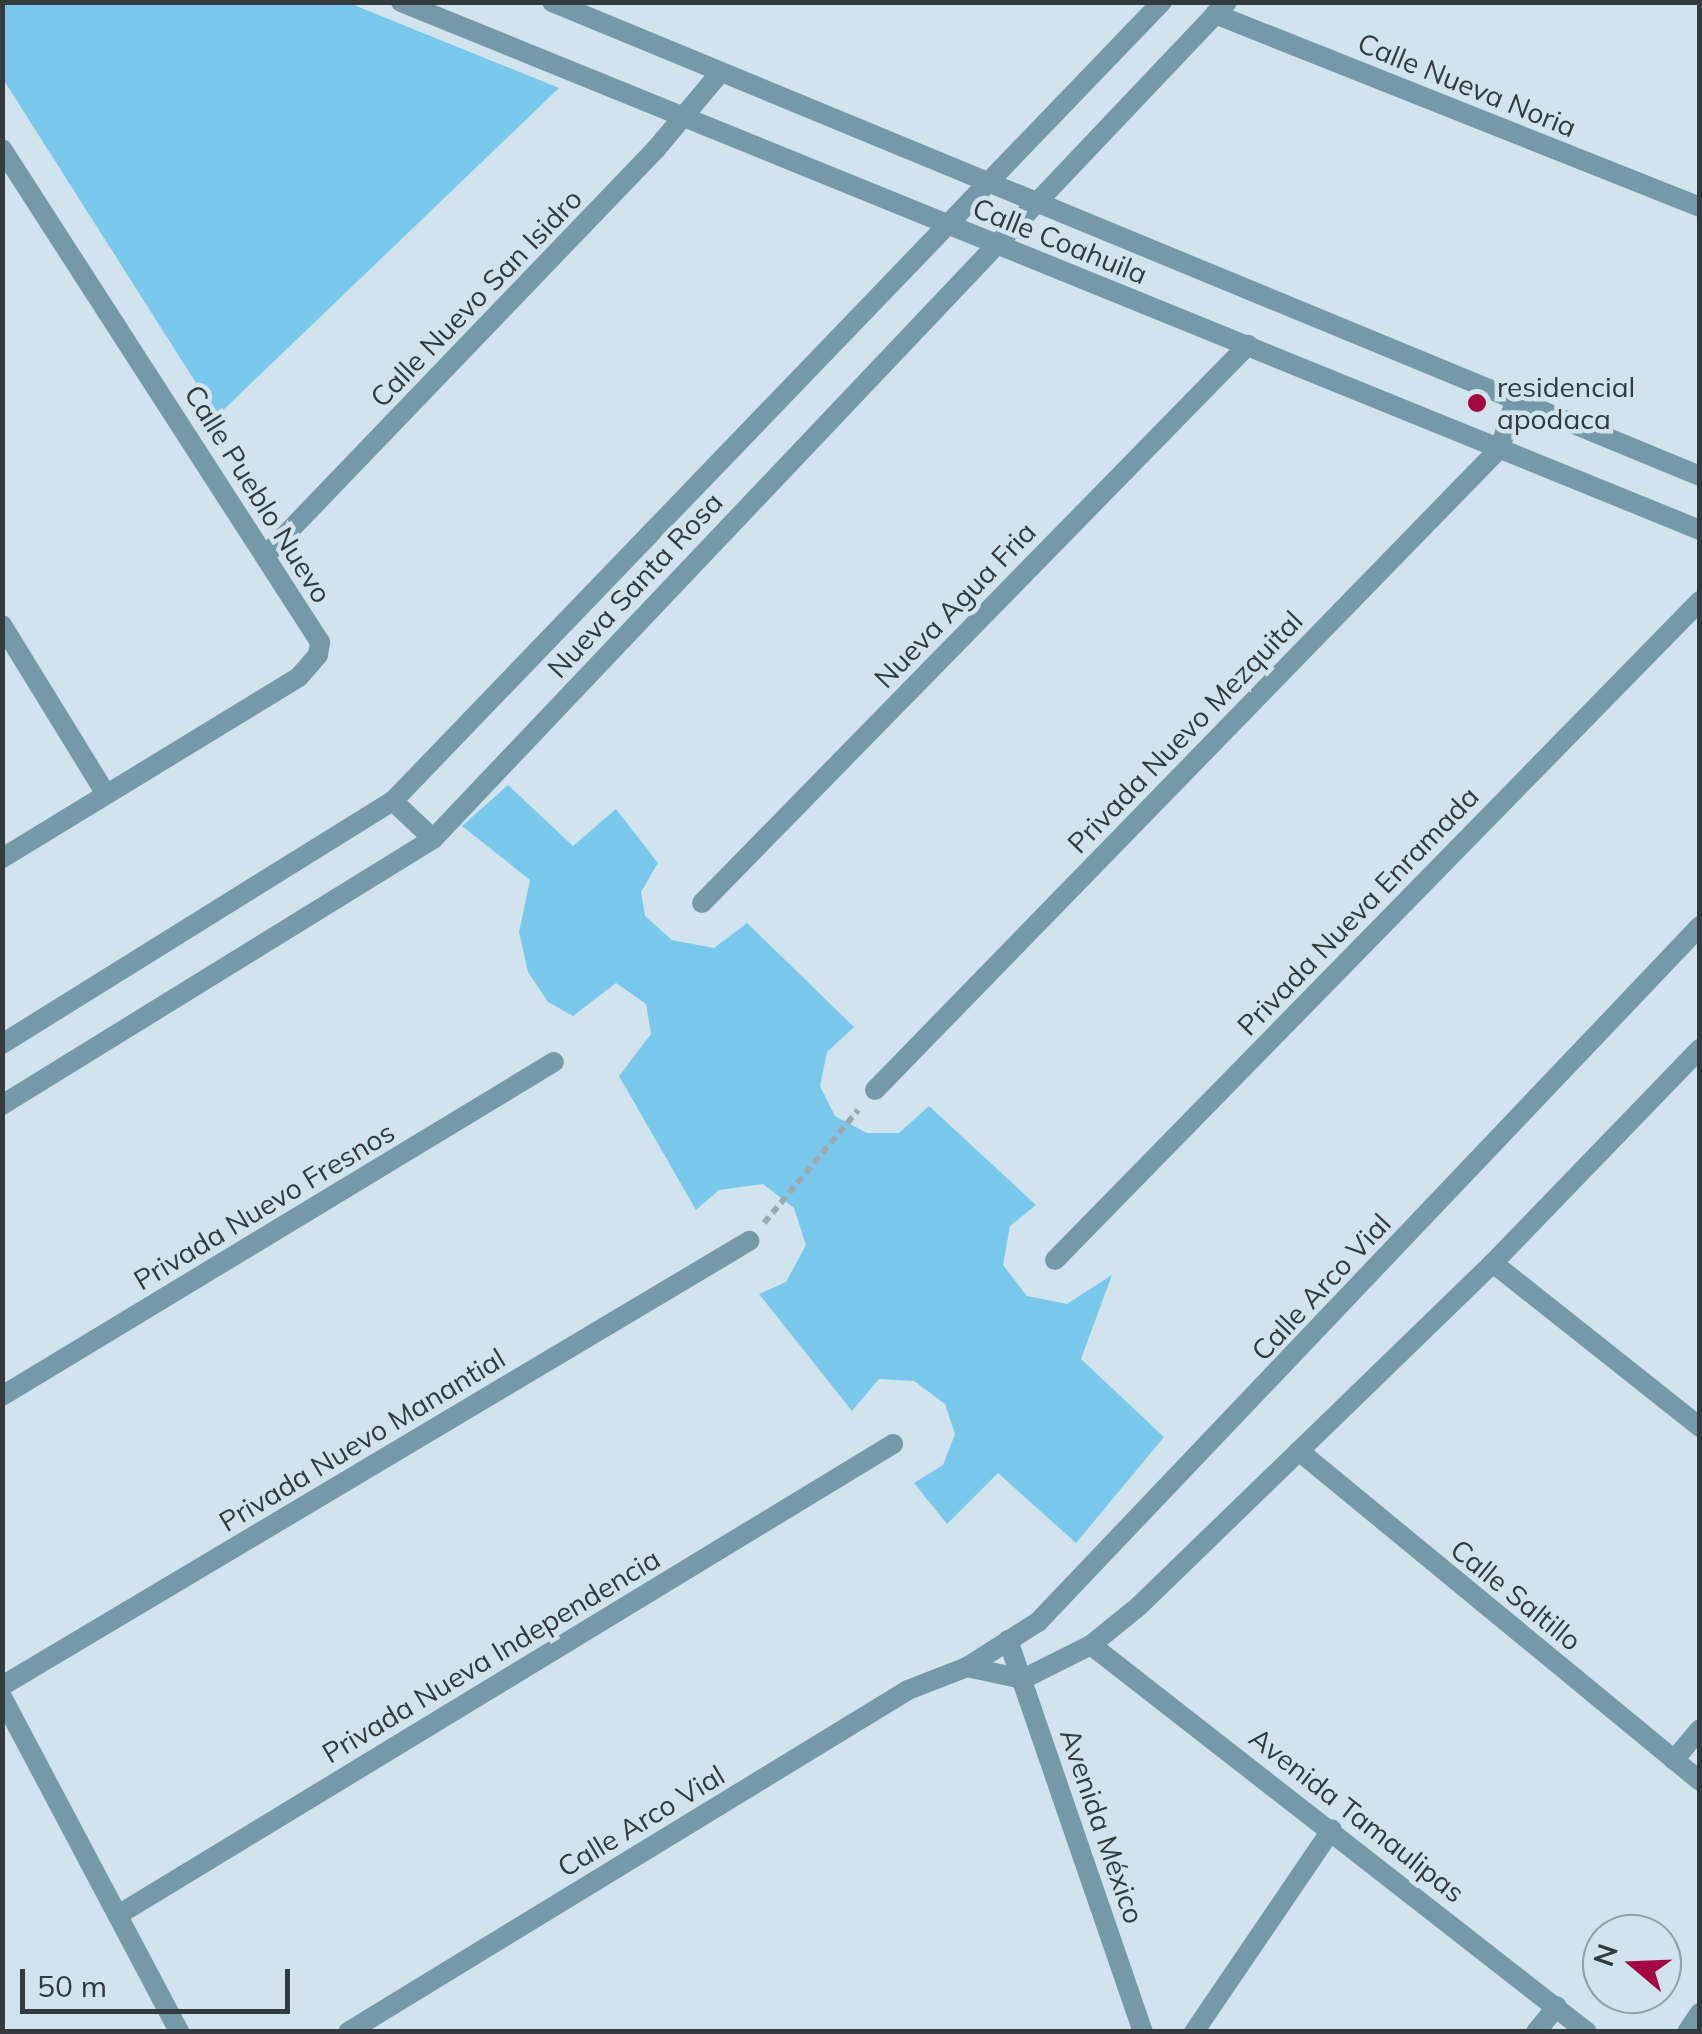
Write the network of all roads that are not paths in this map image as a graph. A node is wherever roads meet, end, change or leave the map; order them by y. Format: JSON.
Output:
{"nodes":[{"id":1,"x":400,"y":2,"type":"edge"},
{"id":2,"x":552,"y":2,"type":"edge"},
{"id":3,"x":1162,"y":2,"type":"edge"},
{"id":4,"x":1221,"y":8,"type":"edge"},
{"id":5,"x":720,"y":74,"type":"junction"},
{"id":6,"x":682,"y":120,"type":"junction"},
{"id":7,"x":2,"y":149,"type":"edge"},
{"id":8,"x":982,"y":185,"type":"junction"},
{"id":9,"x":1030,"y":205,"type":"junction"},
{"id":10,"x":1700,"y":206,"type":"edge"},
{"id":11,"x":947,"y":225,"type":"junction"},
{"id":12,"x":995,"y":244,"type":"junction"},
{"id":13,"x":1248,"y":345,"type":"junction"},
{"id":14,"x":1515,"y":401,"type":"junction"},
{"id":15,"x":1500,"y":448,"type":"junction"},
{"id":16,"x":1700,"y":476,"type":"edge"},
{"id":17,"x":1700,"y":530,"type":"edge"},
{"id":18,"x":266,"y":555,"type":"junction"},
{"id":19,"x":1700,"y":601,"type":"edge"},
{"id":20,"x":2,"y":625,"type":"edge"},
{"id":21,"x":106,"y":794,"type":"junction"},
{"id":22,"x":392,"y":801,"type":"junction"},
{"id":23,"x":432,"y":839,"type":"junction"},
{"id":24,"x":2,"y":858,"type":"edge"},
{"id":25,"x":702,"y":903,"type":"dead end"},
{"id":26,"x":1700,"y":926,"type":"edge"},
{"id":27,"x":2,"y":1044,"type":"edge"},
{"id":28,"x":1697,"y":1058,"type":"edge"},
{"id":29,"x":554,"y":1062,"type":"dead end"},
{"id":30,"x":874,"y":1090,"type":"road end"},
{"id":31,"x":2,"y":1105,"type":"edge"},
{"id":32,"x":749,"y":1242,"type":"road end"},
{"id":33,"x":1055,"y":1260,"type":"dead end"},
{"id":34,"x":1493,"y":1264,"type":"junction"},
{"id":35,"x":2,"y":1396,"type":"edge"},
{"id":36,"x":1700,"y":1427,"type":"edge"},
{"id":37,"x":893,"y":1444,"type":"dead end"},
{"id":38,"x":1298,"y":1452,"type":"junction"},
{"id":39,"x":1008,"y":1640,"type":"junction"},
{"id":40,"x":1091,"y":1645,"type":"junction"},
{"id":41,"x":967,"y":1667,"type":"junction"},
{"id":42,"x":1023,"y":1679,"type":"junction"},
{"id":43,"x":2,"y":1686,"type":"edge"},
{"id":44,"x":2,"y":1697,"type":"edge"},
{"id":45,"x":1700,"y":1729,"type":"edge"},
{"id":46,"x":1674,"y":1760,"type":"junction"},
{"id":47,"x":1700,"y":1781,"type":"edge"},
{"id":48,"x":1332,"y":1828,"type":"junction"},
{"id":49,"x":118,"y":1915,"type":"junction"},
{"id":50,"x":1557,"y":2006,"type":"junction"},
{"id":51,"x":1700,"y":2014,"type":"edge"},
{"id":52,"x":178,"y":2032,"type":"edge"},
{"id":53,"x":348,"y":2032,"type":"edge"},
{"id":54,"x":1142,"y":2032,"type":"edge"},
{"id":55,"x":1194,"y":2032,"type":"edge"},
{"id":56,"x":1536,"y":2032,"type":"edge"},
{"id":57,"x":1587,"y":2032,"type":"edge"},
{"id":58,"x":1687,"y":2032,"type":"edge"}],
"edges":[{"from":1,"to":6,"type":"street","name":"Calle Coahuila"},
{"from":2,"to":5,"type":"street","name":"Calle Coahuila"},
{"from":3,"to":8,"type":"street","name":"Nueva Santa Rosa"},
{"from":4,"to":9,"type":"street","name":"Nueva Santa Rosa"},
{"from":4,"to":10,"type":"street","name":"Calle Nueva Noria"},
{"from":5,"to":6,"type":"street","name":"Calle Nuevo San Isidro"},
{"from":5,"to":8,"type":"street","name":"Calle Coahuila"},
{"from":6,"to":11,"type":"street","name":"Calle Coahuila"},
{"from":6,"to":18,"type":"street","name":"Calle Nuevo San Isidro"},
{"from":7,"to":18,"type":"street","name":"Calle Pueblo Nuevo"},
{"from":8,"to":9,"type":"street","name":"Calle Coahuila"},
{"from":8,"to":11,"type":"street","name":"Nueva Santa Rosa"},
{"from":9,"to":12,"type":"street","name":"Nueva Santa Rosa"},
{"from":9,"to":14,"type":"street","name":"Calle Coahuila"},
{"from":11,"to":12,"type":"street","name":"Calle Coahuila"},
{"from":11,"to":22,"type":"street","name":"Nueva Santa Rosa"},
{"from":12,"to":13,"type":"street","name":"Calle Coahuila"},
{"from":12,"to":23,"type":"street","name":"Nueva Santa Rosa"},
{"from":13,"to":15,"type":"street","name":"Calle Coahuila"},
{"from":13,"to":25,"type":"street","name":"Nueva Agua Fria"},
{"from":14,"to":15,"type":"street","name":"Privada Nuevo Mezquital"},
{"from":14,"to":16,"type":"street","name":"Calle Coahuila"},
{"from":15,"to":17,"type":"street","name":"Calle Coahuila"},
{"from":15,"to":30,"type":"street","name":"Privada Nuevo Mezquital"},
{"from":18,"to":21,"type":"street","name":"Calle Pueblo Nuevo"},
{"from":19,"to":33,"type":"street","name":"Privada Nueva Enramada"},
{"from":20,"to":21,"type":"street"},
{"from":21,"to":24,"type":"street","name":"Calle Pueblo Nuevo"},
{"from":22,"to":23,"type":"street"},
{"from":22,"to":27,"type":"street","name":"Nueva Santa Rosa"},
{"from":23,"to":31,"type":"street","name":"Nueva Santa Rosa"},
{"from":26,"to":39,"type":"street","name":"Calle Arco Vial"},
{"from":28,"to":34,"type":"street"},
{"from":29,"to":35,"type":"street","name":"Privada Nuevo Fresnos"},
{"from":32,"to":43,"type":"street","name":"Privada Nuevo Manantial"},
{"from":34,"to":36,"type":"street"},
{"from":34,"to":38,"type":"street"},
{"from":37,"to":49,"type":"street","name":"Privada Nueva Independencia"},
{"from":38,"to":40,"type":"street"},
{"from":38,"to":46,"type":"street","name":"Calle Saltillo"},
{"from":39,"to":41,"type":"street","name":"Calle Arco Vial"},
{"from":39,"to":42,"type":"street","name":"Avenida México"},
{"from":40,"to":42,"type":"street"},
{"from":40,"to":48,"type":"street","name":"Avenida Tamaulipas"},
{"from":41,"to":42,"type":"street"},
{"from":41,"to":53,"type":"street","name":"Calle Arco Vial"},
{"from":42,"to":54,"type":"street","name":"Avenida México"},
{"from":44,"to":49,"type":"street"},
{"from":45,"to":46,"type":"street"},
{"from":46,"to":47,"type":"street","name":"Calle Saltillo"},
{"from":48,"to":50,"type":"street","name":"Avenida Tamaulipas"},
{"from":48,"to":55,"type":"street"},
{"from":49,"to":52,"type":"street"},
{"from":50,"to":56,"type":"street"},
{"from":50,"to":57,"type":"street","name":"Avenida Tamaulipas"},
{"from":51,"to":58,"type":"street"}]}
